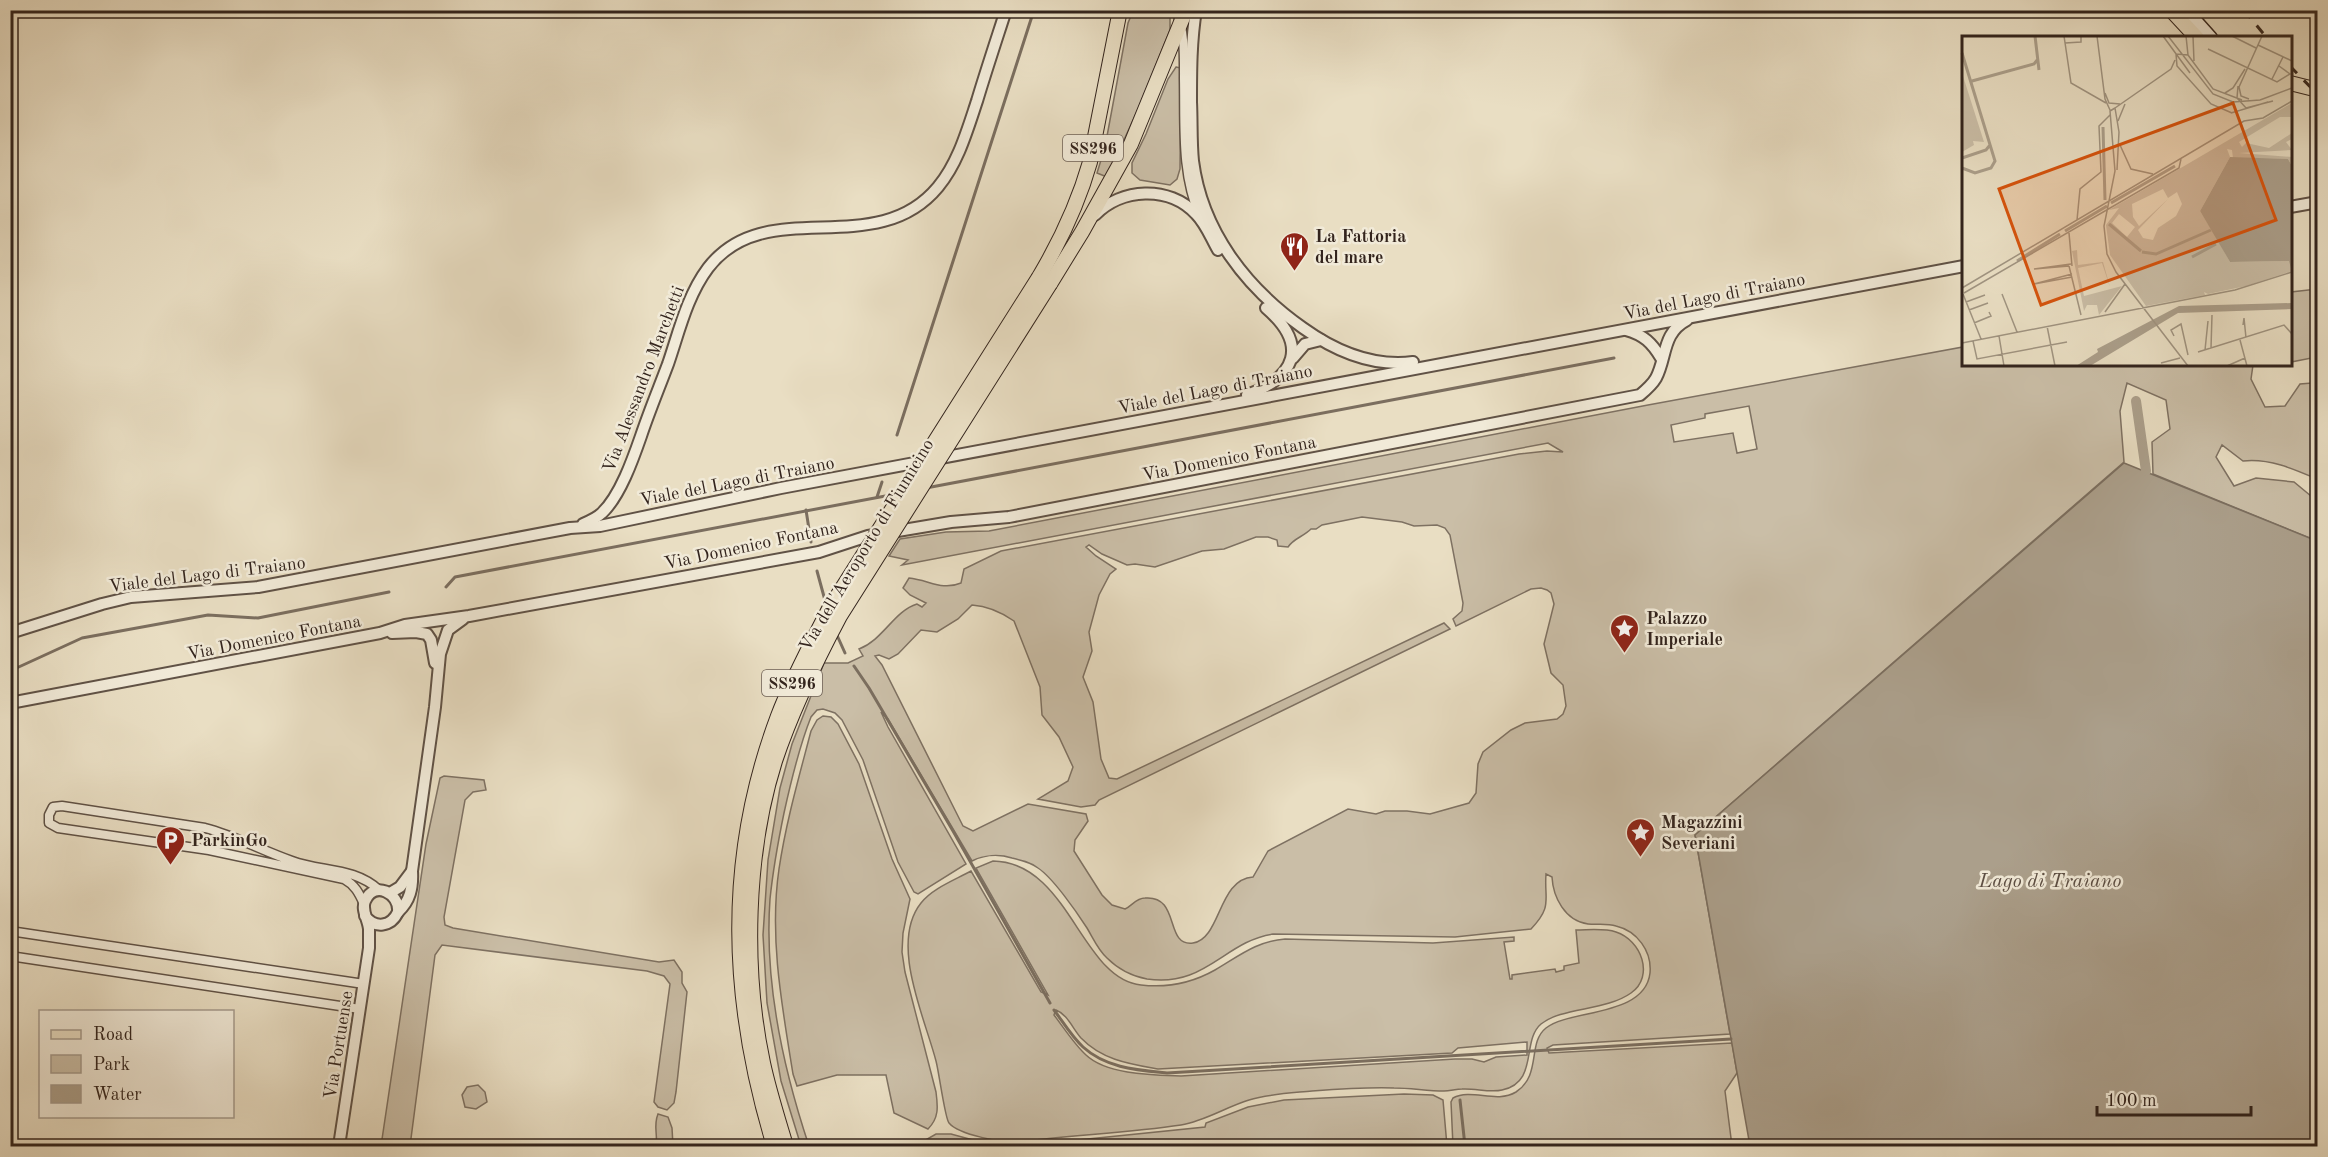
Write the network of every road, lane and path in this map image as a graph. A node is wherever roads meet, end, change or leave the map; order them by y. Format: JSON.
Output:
{"nodes":[{"id":1,"x":1006,"y":10,"type":"edge"},
{"id":2,"x":1176,"y":10,"type":"edge"},
{"id":3,"x":1186,"y":10,"type":"edge"},
{"id":4,"x":1196,"y":10,"type":"edge"},
{"id":5,"x":2171,"y":10,"type":"edge"},
{"id":6,"x":2186,"y":10,"type":"edge"},
{"id":7,"x":1120,"y":13,"type":"edge"},
{"id":8,"x":1179,"y":27,"type":"junction"},
{"id":9,"x":2195,"y":36,"type":"edge"},
{"id":10,"x":2209,"y":36,"type":"edge"},
{"id":11,"x":2292,"y":84,"type":"edge"},
{"id":12,"x":2318,"y":90,"type":"edge"},
{"id":13,"x":2318,"y":202,"type":"edge"},
{"id":14,"x":2292,"y":207,"type":"edge"},
{"id":15,"x":1204,"y":225,"type":"junction"},
{"id":16,"x":1082,"y":232,"type":"junction"},
{"id":17,"x":1962,"y":266,"type":"edge"},
{"id":18,"x":1044,"y":280,"type":"junction"},
{"id":19,"x":1692,"y":317,"type":"junction"},
{"id":20,"x":1624,"y":330,"type":"junction"},
{"id":21,"x":1322,"y":340,"type":"junction"},
{"id":22,"x":1471,"y":358,"type":"joint"},
{"id":23,"x":1662,"y":358,"type":"junction"},
{"id":24,"x":1292,"y":359,"type":"junction"},
{"id":25,"x":1449,"y":362,"type":"junction"},
{"id":26,"x":1222,"y":405,"type":"junction"},
{"id":27,"x":570,"y":528,"type":"junction"},
{"id":28,"x":469,"y":616,"type":"junction"},
{"id":29,"x":14,"y":633,"type":"edge"},
{"id":30,"x":380,"y":633,"type":"junction"},
{"id":31,"x":438,"y":678,"type":"junction"},
{"id":32,"x":10,"y":703,"type":"edge"},
{"id":33,"x":412,"y":871,"type":"junction"},
{"id":34,"x":384,"y":891,"type":"junction"},
{"id":35,"x":364,"y":904,"type":"junction"},
{"id":36,"x":398,"y":912,"type":"junction"},
{"id":37,"x":365,"y":916,"type":"junction"},
{"id":38,"x":380,"y":925,"type":"junction"},
{"id":39,"x":10,"y":931,"type":"edge"},
{"id":40,"x":369,"y":948,"type":"junction"},
{"id":41,"x":10,"y":956,"type":"edge"},
{"id":42,"x":364,"y":984,"type":"junction"},
{"id":43,"x":360,"y":1009,"type":"junction"},
{"id":44,"x":339,"y":1146,"type":"edge"},
{"id":45,"x":774,"y":1146,"type":"edge"},
{"id":46,"x":786,"y":1146,"type":"edge"}],
"edges":[{"from":1,"to":27,"type":"street","name":"Via Alessandro Marchetti"},
{"from":2,"to":8,"type":"street"},
{"from":3,"to":8,"type":"main road","name":"Via dell'Aeroporto di Fiumicino"},
{"from":4,"to":21,"type":"street"},
{"from":5,"to":9,"type":"main road"},
{"from":6,"to":10,"type":"main road"},
{"from":7,"to":18,"type":"main road","name":"Via dell'Aeroporto di Fiumicino","number":"SS296"},
{"from":8,"to":15,"type":"street"},
{"from":8,"to":16,"type":"main road","name":"Via dell'Aeroporto di Fiumicino","number":"SS296"},
{"from":11,"to":12,"type":"main road"},
{"from":13,"to":14,"type":"street"},
{"from":15,"to":16,"type":"street"},
{"from":15,"to":24,"type":"street"},
{"from":16,"to":18,"type":"main road","name":"Via dell'Aeroporto di Fiumicino","number":"SS296"},
{"from":17,"to":19,"type":"street","name":"Via del Lago di Traiano"},
{"from":18,"to":45,"type":"main road","name":"Via dell'Aeroporto di Fiumicino","number":"SS296","bridge":true},
{"from":18,"to":46,"type":"main road","name":"Via dell'Aeroporto di Fiumicino","number":"SS296","bridge":true},
{"from":19,"to":20,"type":"street","name":"Via del Lago di Traiano"},
{"from":19,"to":23,"type":"street"},
{"from":20,"to":22,"type":"street","name":"Via del Lago di Traiano"},
{"from":20,"to":23,"type":"street"},
{"from":21,"to":24,"type":"street"},
{"from":21,"to":25,"type":"street"},
{"from":22,"to":25,"type":"street","name":"Viale del Lago di Traiano"},
{"from":23,"to":28,"type":"street","name":"Via Domenico Fontana"},
{"from":24,"to":26,"type":"street"},
{"from":25,"to":26,"type":"street","name":"Viale del Lago di Traiano"},
{"from":26,"to":27,"type":"street","name":"Viale del Lago di Traiano"},
{"from":27,"to":29,"type":"street","name":"Viale del Lago di Traiano"},
{"from":28,"to":30,"type":"street","name":"Via Domenico Fontana"},
{"from":28,"to":31,"type":"street"},
{"from":30,"to":31,"type":"street"},
{"from":30,"to":32,"type":"street","name":"Via Domenico Fontana"},
{"from":31,"to":33,"type":"street"},
{"from":33,"to":34,"type":"street"},
{"from":33,"to":36,"type":"street"},
{"from":34,"to":35,"type":"street"},
{"from":34,"to":35,"type":"street"},
{"from":34,"to":36,"type":"street"},
{"from":35,"to":37,"type":"street"},
{"from":36,"to":38,"type":"street"},
{"from":37,"to":38,"type":"street"},
{"from":37,"to":40,"type":"street","name":"Via Portuense"},
{"from":38,"to":40,"type":"street","name":"Via Portuense"},
{"from":39,"to":42,"type":"street"},
{"from":40,"to":42,"type":"street","name":"Via Portuense"},
{"from":41,"to":43,"type":"street"},
{"from":42,"to":43,"type":"street","name":"Via Portuense"},
{"from":43,"to":44,"type":"street","name":"Via Portuense"}]}
